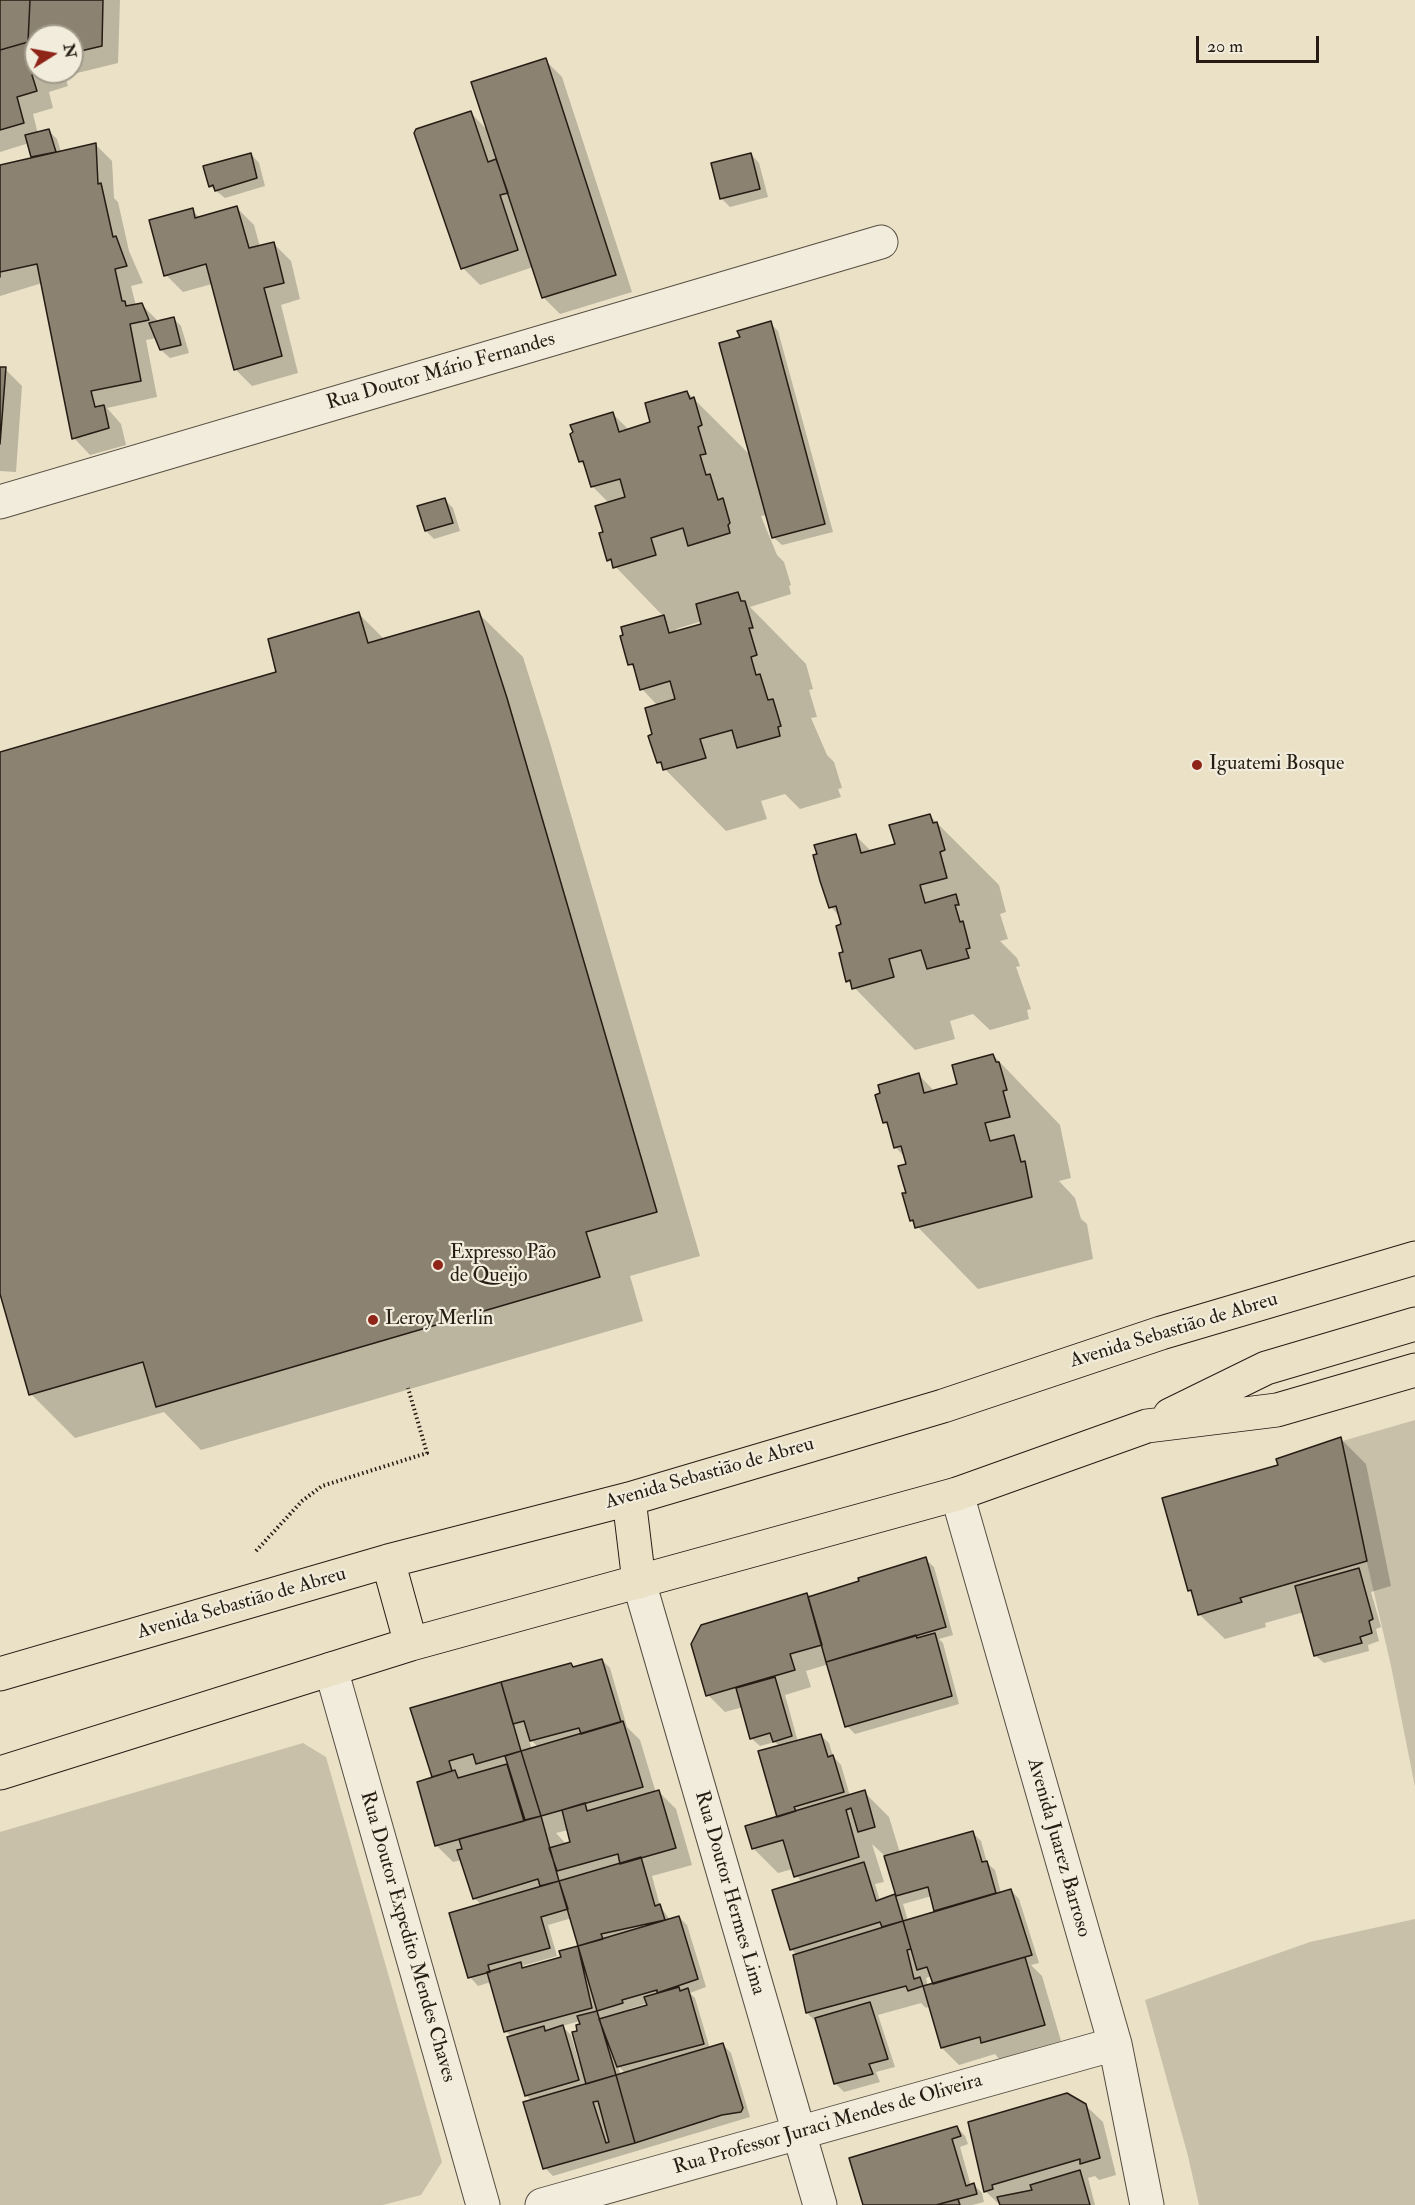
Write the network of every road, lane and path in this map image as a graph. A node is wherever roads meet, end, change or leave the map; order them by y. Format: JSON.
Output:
{"nodes":[{"id":1,"x":881,"y":242,"type":"dead end"},
{"id":2,"x":0,"y":502,"type":"edge"},
{"id":3,"x":1415,"y":1258,"type":"edge"},
{"id":4,"x":1415,"y":1324,"type":"edge"},
{"id":5,"x":1415,"y":1370,"type":"edge"},
{"id":6,"x":408,"y":1388,"type":"dead end"},
{"id":7,"x":1147,"y":1426,"type":"junction"},
{"id":8,"x":957,"y":1494,"type":"junction"},
{"id":9,"x":629,"y":1499,"type":"junction"},
{"id":10,"x":256,"y":1551,"type":"dead end"},
{"id":11,"x":388,"y":1561,"type":"junction"},
{"id":12,"x":639,"y":1582,"type":"junction"},
{"id":13,"x":411,"y":1644,"type":"junction"},
{"id":14,"x":331,"y":1669,"type":"junction"},
{"id":15,"x":0,"y":1674,"type":"edge"},
{"id":16,"x":0,"y":1773,"type":"edge"},
{"id":17,"x":1115,"y":2044,"type":"junction"},
{"id":18,"x":799,"y":2134,"type":"junction"},
{"id":19,"x":483,"y":2205,"type":"edge"},
{"id":20,"x":542,"y":2205,"type":"edge"},
{"id":21,"x":820,"y":2205,"type":"edge"},
{"id":22,"x":1147,"y":2205,"type":"edge"}],
"edges":[{"from":1,"to":2,"type":"street","name":"Rua Doutor Mário Fernandes"},
{"from":3,"to":9,"type":"main road","name":"Avenida Sebastião de Abreu"},
{"from":4,"to":7,"type":"main road"},
{"from":5,"to":7,"type":"main road"},
{"from":6,"to":10,"type":"path"},
{"from":7,"to":8,"type":"main road"},
{"from":8,"to":12,"type":"main road"},
{"from":8,"to":17,"type":"street","name":"Avenida Juarez Barroso"},
{"from":9,"to":11,"type":"main road","name":"Avenida Sebastião de Abreu"},
{"from":9,"to":12,"type":"main road"},
{"from":11,"to":13,"type":"main road"},
{"from":11,"to":15,"type":"main road","name":"Avenida Sebastião de Abreu"},
{"from":12,"to":13,"type":"main road"},
{"from":12,"to":18,"type":"street","name":"Rua Doutor Hermes Lima"},
{"from":13,"to":14,"type":"main road"},
{"from":14,"to":16,"type":"main road"},
{"from":14,"to":19,"type":"street","name":"Rua Doutor Expedito Mendes Chaves"},
{"from":17,"to":18,"type":"street","name":"Rua Professor Juraci Mendes de Oliveira"},
{"from":17,"to":22,"type":"street","name":"Avenida Juarez Barroso"},
{"from":18,"to":20,"type":"street","name":"Rua Professor Juraci Mendes de Oliveira"},
{"from":18,"to":21,"type":"street","name":"Rua Doutor Hermes Lima"}]}
